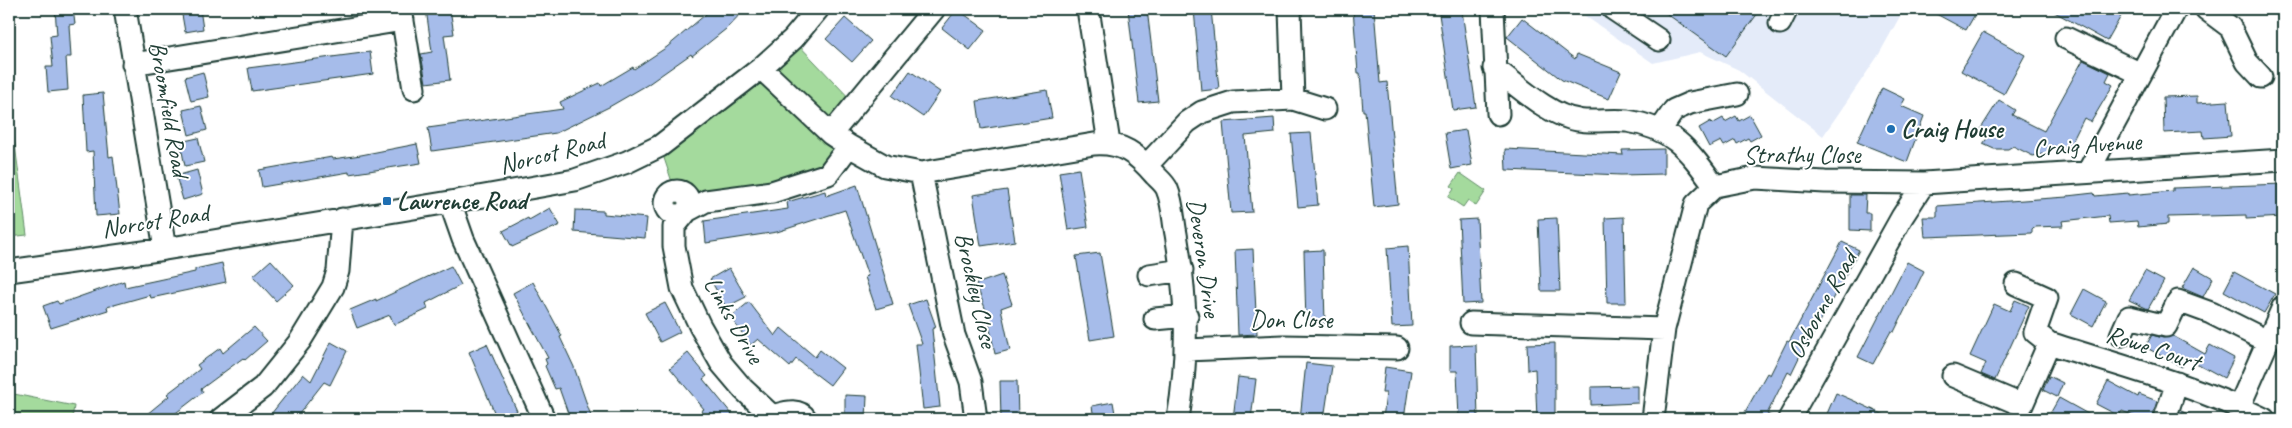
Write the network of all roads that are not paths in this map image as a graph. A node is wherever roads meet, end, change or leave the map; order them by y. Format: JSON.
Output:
{"nodes":[{"id":1,"x":125,"y":9,"type":"edge"},
{"id":2,"x":818,"y":9,"type":"edge"},
{"id":3,"x":934,"y":9,"type":"edge"},
{"id":4,"x":1088,"y":9,"type":"edge"},
{"id":5,"x":1290,"y":9,"type":"edge"},
{"id":6,"x":1492,"y":9,"type":"edge"},
{"id":7,"x":1613,"y":9,"type":"edge"},
{"id":8,"x":2176,"y":9,"type":"edge"},
{"id":9,"x":2206,"y":9,"type":"edge"},
{"id":10,"x":402,"y":14,"type":"edge"},
{"id":11,"x":2066,"y":38,"type":"dead end"},
{"id":12,"x":1659,"y":40,"type":"dead end"},
{"id":13,"x":133,"y":64,"type":"junction"},
{"id":14,"x":761,"y":68,"type":"junction"},
{"id":15,"x":1494,"y":68,"type":"junction"},
{"id":16,"x":2246,"y":70,"type":"dead end"},
{"id":17,"x":2140,"y":73,"type":"junction"},
{"id":18,"x":414,"y":89,"type":"dead end"},
{"id":19,"x":1736,"y":94,"type":"dead end"},
{"id":20,"x":1293,"y":99,"type":"junction"},
{"id":21,"x":1325,"y":108,"type":"dead end"},
{"id":22,"x":1498,"y":114,"type":"dead end"},
{"id":23,"x":1661,"y":129,"type":"junction"},
{"id":24,"x":830,"y":134,"type":"junction"},
{"id":25,"x":1109,"y":143,"type":"junction"},
{"id":26,"x":849,"y":146,"type":"junction"},
{"id":27,"x":2283,"y":160,"type":"edge"},
{"id":28,"x":1146,"y":165,"type":"junction"},
{"id":29,"x":929,"y":172,"type":"junction"},
{"id":30,"x":2088,"y":172,"type":"junction"},
{"id":31,"x":1924,"y":182,"type":"junction"},
{"id":32,"x":1895,"y":183,"type":"junction"},
{"id":33,"x":1715,"y":186,"type":"junction"},
{"id":34,"x":450,"y":202,"type":"junction"},
{"id":35,"x":1902,"y":217,"type":"junction"},
{"id":36,"x":342,"y":219,"type":"junction"},
{"id":37,"x":165,"y":249,"type":"junction"},
{"id":38,"x":1182,"y":270,"type":"junction"},
{"id":39,"x":9,"y":271,"type":"edge"},
{"id":40,"x":1149,"y":275,"type":"dead end"},
{"id":41,"x":2016,"y":284,"type":"dead end"},
{"id":42,"x":2283,"y":307,"type":"edge"},
{"id":43,"x":1187,"y":316,"type":"junction"},
{"id":44,"x":1155,"y":319,"type":"dead end"},
{"id":45,"x":1471,"y":323,"type":"dead end"},
{"id":46,"x":1664,"y":329,"type":"junction"},
{"id":47,"x":2121,"y":335,"type":"dead end"},
{"id":48,"x":2042,"y":337,"type":"junction"},
{"id":49,"x":2267,"y":341,"type":"junction"},
{"id":50,"x":1397,"y":348,"type":"dead end"},
{"id":51,"x":1186,"y":350,"type":"junction"},
{"id":52,"x":1953,"y":376,"type":"dead end"},
{"id":53,"x":2177,"y":383,"type":"junction"},
{"id":54,"x":2238,"y":407,"type":"junction"},
{"id":55,"x":2166,"y":414,"type":"dead end"},
{"id":56,"x":773,"y":417,"type":"edge"},
{"id":57,"x":222,"y":419,"type":"edge"},
{"id":58,"x":544,"y":419,"type":"edge"},
{"id":59,"x":806,"y":419,"type":"edge"},
{"id":60,"x":976,"y":419,"type":"edge"},
{"id":61,"x":1178,"y":419,"type":"edge"},
{"id":62,"x":1653,"y":419,"type":"edge"},
{"id":63,"x":1790,"y":419,"type":"edge"},
{"id":64,"x":2264,"y":419,"type":"edge"}],
"edges":[{"from":1,"to":13,"type":"street","name":"Broomfield Road"},
{"from":2,"to":14,"type":"street","name":"Norcot Road"},
{"from":3,"to":24,"type":"street"},
{"from":4,"to":25,"type":"street"},
{"from":5,"to":20,"type":"street"},
{"from":6,"to":15,"type":"street"},
{"from":7,"to":12,"type":"street"},
{"from":8,"to":17,"type":"street"},
{"from":9,"to":16,"type":"street"},
{"from":10,"to":13,"type":"street"},
{"from":10,"to":18,"type":"street"},
{"from":11,"to":17,"type":"street"},
{"from":13,"to":37,"type":"street","name":"Broomfield Road"},
{"from":14,"to":24,"type":"street"},
{"from":14,"to":34,"type":"street","name":"Norcot Road"},
{"from":15,"to":22,"type":"street"},
{"from":15,"to":23,"type":"street"},
{"from":17,"to":30,"type":"street"},
{"from":19,"to":23,"type":"street"},
{"from":20,"to":21,"type":"street"},
{"from":20,"to":28,"type":"street"},
{"from":23,"to":33,"type":"street"},
{"from":24,"to":26,"type":"street"},
{"from":25,"to":28,"type":"street","name":"Deveron Drive"},
{"from":25,"to":29,"type":"street","name":"Deveron Drive"},
{"from":26,"to":29,"type":"street"},
{"from":26,"to":56,"type":"street","name":"Links Drive"},
{"from":27,"to":30,"type":"street","name":"Craig Avenue"},
{"from":28,"to":38,"type":"street","name":"Deveron Drive"},
{"from":29,"to":60,"type":"street","name":"Brockley Close"},
{"from":30,"to":31,"type":"street","name":"Craig Avenue"},
{"from":31,"to":32,"type":"street","name":"Craig Avenue"},
{"from":31,"to":35,"type":"street","name":"Osborne Road"},
{"from":32,"to":33,"type":"street","name":"Strathy Close"},
{"from":32,"to":35,"type":"street"},
{"from":33,"to":46,"type":"street","name":"Strathy Close"},
{"from":34,"to":36,"type":"street","name":"Norcot Road"},
{"from":34,"to":58,"type":"street"},
{"from":35,"to":63,"type":"street","name":"Osborne Road"},
{"from":36,"to":37,"type":"street","name":"Norcot Road"},
{"from":36,"to":57,"type":"street"},
{"from":37,"to":39,"type":"street","name":"Norcot Road"},
{"from":38,"to":40,"type":"street"},
{"from":38,"to":43,"type":"street","name":"Deveron Drive"},
{"from":41,"to":48,"type":"street"},
{"from":42,"to":49,"type":"street"},
{"from":43,"to":44,"type":"street"},
{"from":43,"to":51,"type":"street","name":"Deveron Drive"},
{"from":45,"to":46,"type":"street"},
{"from":46,"to":62,"type":"street","name":"Strathy Close"},
{"from":47,"to":49,"type":"street"},
{"from":48,"to":52,"type":"street"},
{"from":48,"to":53,"type":"street","name":"Rowe Court"},
{"from":49,"to":54,"type":"street"},
{"from":50,"to":51,"type":"street","name":"Don Close"},
{"from":51,"to":61,"type":"street","name":"Deveron Drive"},
{"from":53,"to":54,"type":"street","name":"Rowe Court"},
{"from":53,"to":55,"type":"street"},
{"from":54,"to":64,"type":"street","name":"Rowe Court"},
{"from":56,"to":59,"type":"street","name":"Links Drive"}]}
